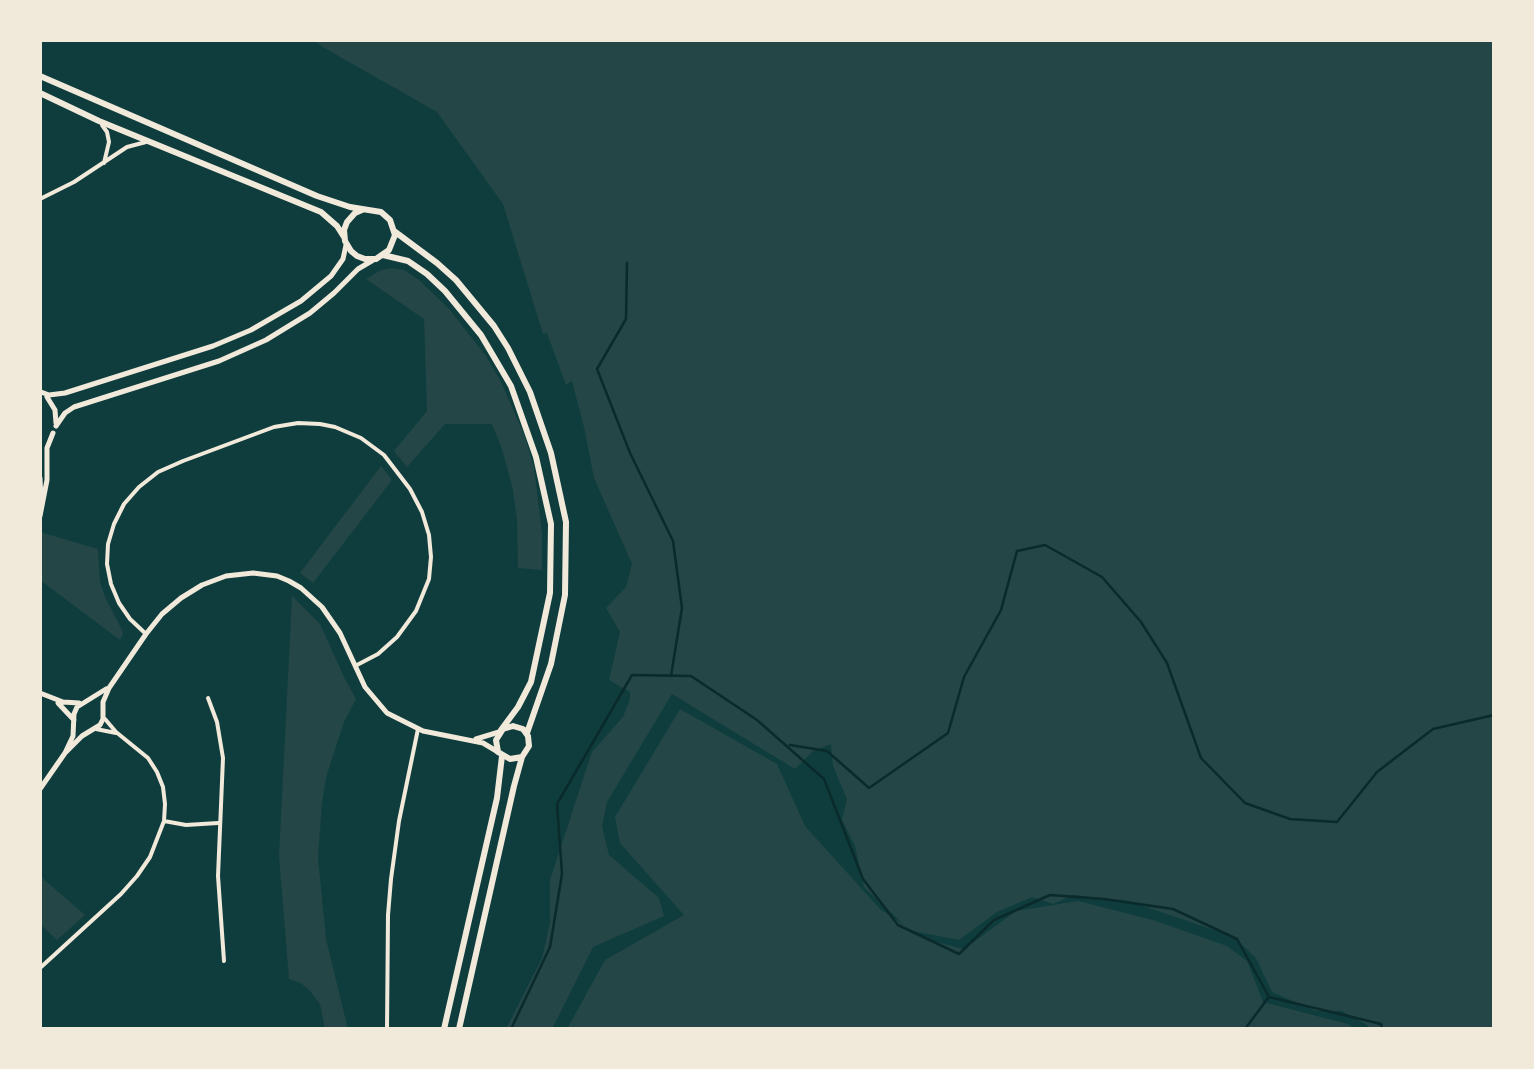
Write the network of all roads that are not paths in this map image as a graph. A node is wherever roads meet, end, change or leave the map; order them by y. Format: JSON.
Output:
{"nodes":[{"id":1,"x":40,"y":76,"type":"edge"},
{"id":2,"x":40,"y":93,"type":"edge"},
{"id":3,"x":95,"y":120,"type":"junction"},
{"id":4,"x":150,"y":142,"type":"junction"},
{"id":5,"x":104,"y":163,"type":"junction"},
{"id":6,"x":40,"y":199,"type":"edge"},
{"id":7,"x":362,"y":210,"type":"junction"},
{"id":8,"x":394,"y":231,"type":"junction"},
{"id":9,"x":345,"y":241,"type":"junction"},
{"id":10,"x":380,"y":257,"type":"junction"},
{"id":11,"x":40,"y":392,"type":"edge"},
{"id":12,"x":54,"y":429,"type":"junction"},
{"id":13,"x":40,"y":445,"type":"edge"},
{"id":14,"x":40,"y":478,"type":"edge"},
{"id":15,"x":40,"y":515,"type":"edge"},
{"id":16,"x":146,"y":634,"type":"junction"},
{"id":17,"x":354,"y":666,"type":"junction"},
{"id":18,"x":109,"y":688,"type":"junction"},
{"id":19,"x":40,"y":693,"type":"edge"},
{"id":20,"x":51,"y":698,"type":"junction"},
{"id":21,"x":208,"y":698,"type":"dead end"},
{"id":22,"x":85,"y":702,"type":"junction"},
{"id":23,"x":103,"y":712,"type":"junction"},
{"id":24,"x":75,"y":721,"type":"junction"},
{"id":25,"x":418,"y":729,"type":"junction"},
{"id":26,"x":93,"y":730,"type":"junction"},
{"id":27,"x":500,"y":731,"type":"junction"},
{"id":28,"x":527,"y":733,"type":"junction"},
{"id":29,"x":120,"y":735,"type":"junction"},
{"id":30,"x":463,"y":738,"type":"junction"},
{"id":31,"x":65,"y":753,"type":"junction"},
{"id":32,"x":501,"y":755,"type":"junction"},
{"id":33,"x":522,"y":757,"type":"junction"},
{"id":34,"x":40,"y":790,"type":"edge"},
{"id":35,"x":164,"y":821,"type":"junction"},
{"id":36,"x":220,"y":822,"type":"junction"},
{"id":37,"x":224,"y":961,"type":"dead end"},
{"id":38,"x":40,"y":968,"type":"edge"},
{"id":39,"x":387,"y":1029,"type":"edge"},
{"id":40,"x":444,"y":1029,"type":"edge"},
{"id":41,"x":459,"y":1029,"type":"edge"}],
"edges":[{"from":1,"to":7,"type":"main road"},
{"from":2,"to":3,"type":"main road"},
{"from":3,"to":4,"type":"main road"},
{"from":3,"to":5,"type":"street"},
{"from":4,"to":5,"type":"street"},
{"from":4,"to":9,"type":"main road"},
{"from":5,"to":6,"type":"street"},
{"from":7,"to":8,"type":"main road"},
{"from":7,"to":9,"type":"main road"},
{"from":8,"to":10,"type":"main road"},
{"from":8,"to":28,"type":"main road"},
{"from":9,"to":10,"type":"main road"},
{"from":9,"to":11,"type":"street"},
{"from":10,"to":12,"type":"street"},
{"from":10,"to":27,"type":"main road"},
{"from":11,"to":12,"type":"street"},
{"from":12,"to":13,"type":"street"},
{"from":12,"to":15,"type":"street"},
{"from":14,"to":15,"type":"street"},
{"from":16,"to":17,"type":"street"},
{"from":16,"to":17,"type":"street"},
{"from":16,"to":18,"type":"street"},
{"from":17,"to":25,"type":"street"},
{"from":18,"to":22,"type":"street"},
{"from":18,"to":23,"type":"street"},
{"from":19,"to":20,"type":"street"},
{"from":20,"to":22,"type":"street"},
{"from":20,"to":24,"type":"street"},
{"from":21,"to":36,"type":"street"},
{"from":22,"to":23,"type":"street"},
{"from":22,"to":24,"type":"street"},
{"from":23,"to":26,"type":"street"},
{"from":23,"to":29,"type":"street"},
{"from":24,"to":26,"type":"street"},
{"from":24,"to":31,"type":"street"},
{"from":25,"to":30,"type":"street"},
{"from":25,"to":39,"type":"street"},
{"from":26,"to":29,"type":"street"},
{"from":26,"to":31,"type":"street"},
{"from":27,"to":28,"type":"main road"},
{"from":27,"to":30,"type":"street"},
{"from":27,"to":32,"type":"main road"},
{"from":28,"to":33,"type":"main road"},
{"from":29,"to":35,"type":"street"},
{"from":30,"to":32,"type":"street"},
{"from":31,"to":34,"type":"street"},
{"from":32,"to":33,"type":"main road"},
{"from":32,"to":40,"type":"main road"},
{"from":33,"to":41,"type":"main road"},
{"from":35,"to":36,"type":"street"},
{"from":35,"to":38,"type":"street"},
{"from":36,"to":37,"type":"street"}]}
